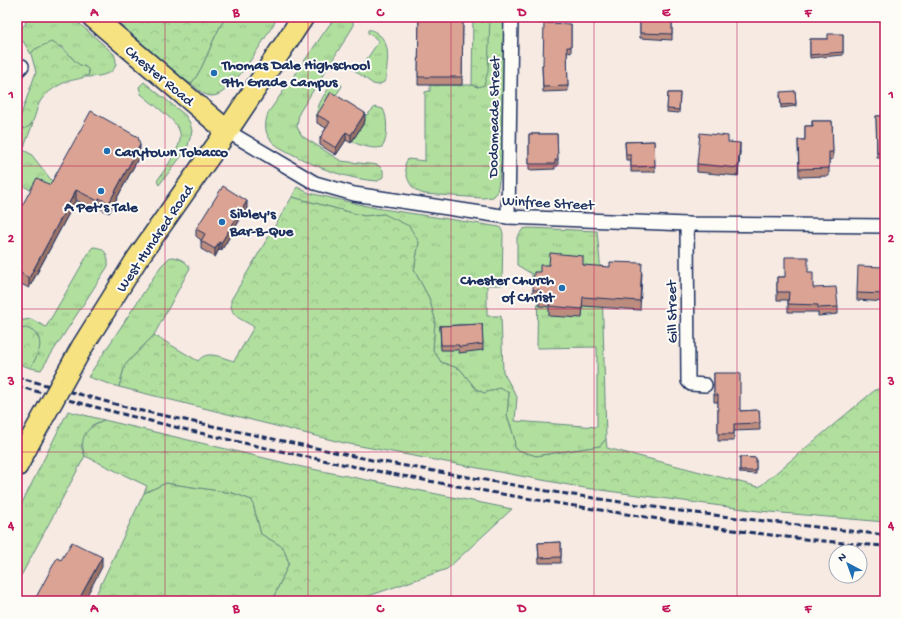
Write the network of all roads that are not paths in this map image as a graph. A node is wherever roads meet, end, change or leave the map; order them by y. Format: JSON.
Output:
{"nodes":[{"id":1,"x":93,"y":17,"type":"edge"},
{"id":2,"x":303,"y":17,"type":"edge"},
{"id":3,"x":511,"y":17,"type":"edge"},
{"id":4,"x":227,"y":132,"type":"junction"},
{"id":5,"x":508,"y":217,"type":"junction"},
{"id":6,"x":687,"y":224,"type":"junction"},
{"id":7,"x":885,"y":226,"type":"edge"},
{"id":8,"x":705,"y":385,"type":"dead end"},
{"id":9,"x":17,"y":466,"type":"edge"}],
"edges":[{"from":1,"to":4,"type":"main road","name":"Chester Road"},
{"from":2,"to":4,"type":"main road","name":"West Hundred Road"},
{"from":3,"to":5,"type":"street","name":"Dodomeade Street"},
{"from":4,"to":5,"type":"street","name":"Winfree Street"},
{"from":4,"to":9,"type":"main road","name":"West Hundred Road","bridge":true},
{"from":5,"to":6,"type":"street","name":"Winfree Street"},
{"from":6,"to":7,"type":"street","name":"Winfree Street"},
{"from":6,"to":8,"type":"street","name":"Gill Street"}]}
